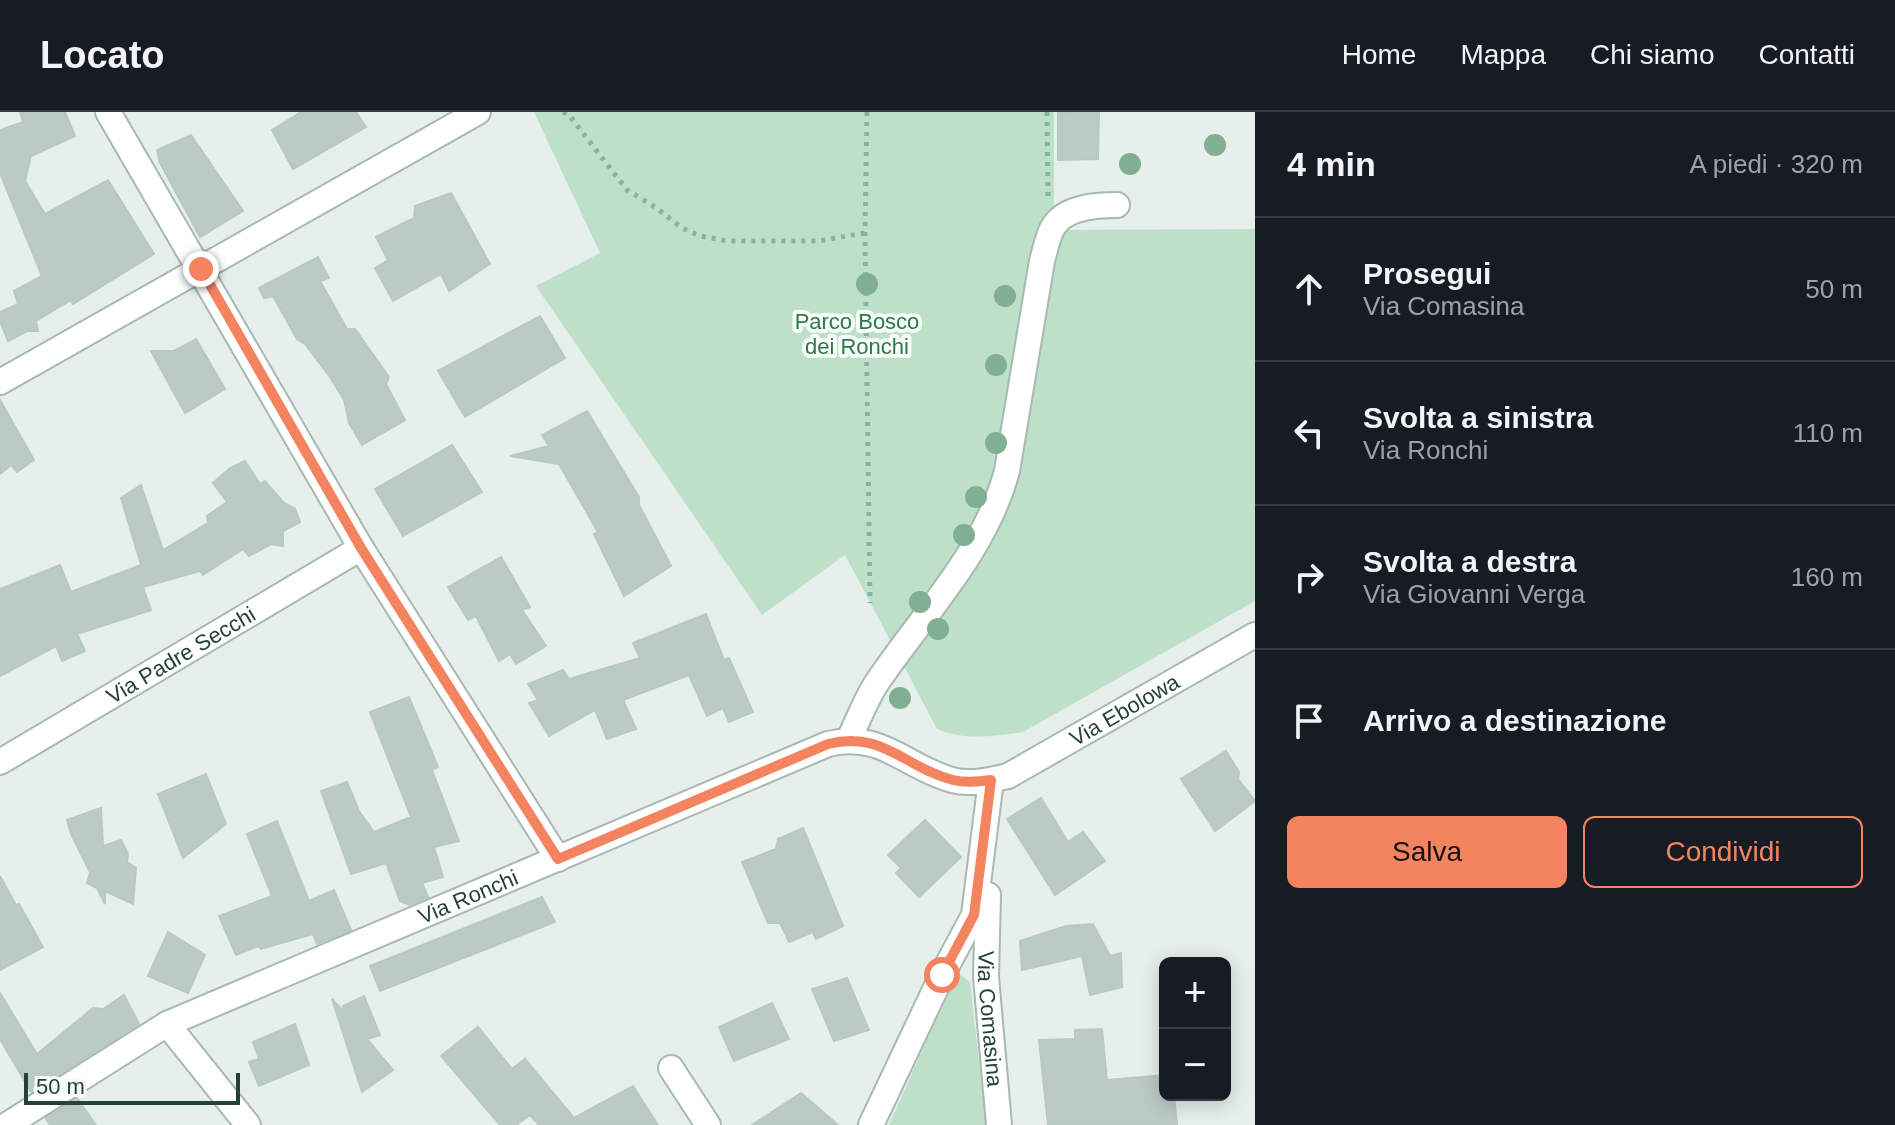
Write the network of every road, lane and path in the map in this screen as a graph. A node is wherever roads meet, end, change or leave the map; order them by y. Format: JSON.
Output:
{"nodes":[{"id":1,"x":108,"y":112,"type":"edge"},
{"id":2,"x":478,"y":112,"type":"edge"},
{"id":3,"x":563,"y":112,"type":"edge"},
{"id":4,"x":867,"y":112,"type":"edge"},
{"id":5,"x":1047,"y":112,"type":"edge"},
{"id":6,"x":1117,"y":205,"type":"dead end"},
{"id":7,"x":865,"y":233,"type":"junction"},
{"id":8,"x":1049,"y":238,"type":"junction"},
{"id":9,"x":201,"y":269,"type":"junction"},
{"id":10,"x":0,"y":382,"type":"edge"},
{"id":11,"x":361,"y":548,"type":"junction"},
{"id":12,"x":870,"y":603,"type":"dead end"},
{"id":13,"x":1255,"y":635,"type":"edge"},
{"id":14,"x":849,"y":739,"type":"junction"},
{"id":15,"x":0,"y":762,"type":"edge"},
{"id":16,"x":991,"y":780,"type":"junction"},
{"id":17,"x":558,"y":859,"type":"junction"},
{"id":18,"x":167,"y":1024,"type":"junction"},
{"id":19,"x":671,"y":1068,"type":"dead end"},
{"id":20,"x":7,"y":1125,"type":"edge"},
{"id":21,"x":248,"y":1125,"type":"edge"},
{"id":22,"x":708,"y":1125,"type":"edge"},
{"id":23,"x":871,"y":1125,"type":"edge"},
{"id":24,"x":999,"y":1125,"type":"edge"}],
"edges":[{"from":1,"to":9,"type":"street"},
{"from":2,"to":9,"type":"street"},
{"from":3,"to":7,"type":"path"},
{"from":4,"to":7,"type":"path"},
{"from":5,"to":8,"type":"path"},
{"from":6,"to":8,"type":"street"},
{"from":7,"to":12,"type":"path"},
{"from":8,"to":14,"type":"street"},
{"from":9,"to":10,"type":"street"},
{"from":9,"to":11,"type":"street"},
{"from":11,"to":15,"type":"street","name":"Via Padre Secchi"},
{"from":11,"to":17,"type":"street"},
{"from":13,"to":16,"type":"street","name":"Via Ebolowa"},
{"from":14,"to":16,"type":"street"},
{"from":14,"to":17,"type":"street","name":"Via Ronchi"},
{"from":16,"to":23,"type":"street","name":"Via Comasina"},
{"from":16,"to":24,"type":"street","name":"Via Comasina"},
{"from":17,"to":18,"type":"street","name":"Via Ronchi"},
{"from":18,"to":20,"type":"street","name":"Via Ronchi"},
{"from":18,"to":21,"type":"street"},
{"from":19,"to":22,"type":"street"}]}
